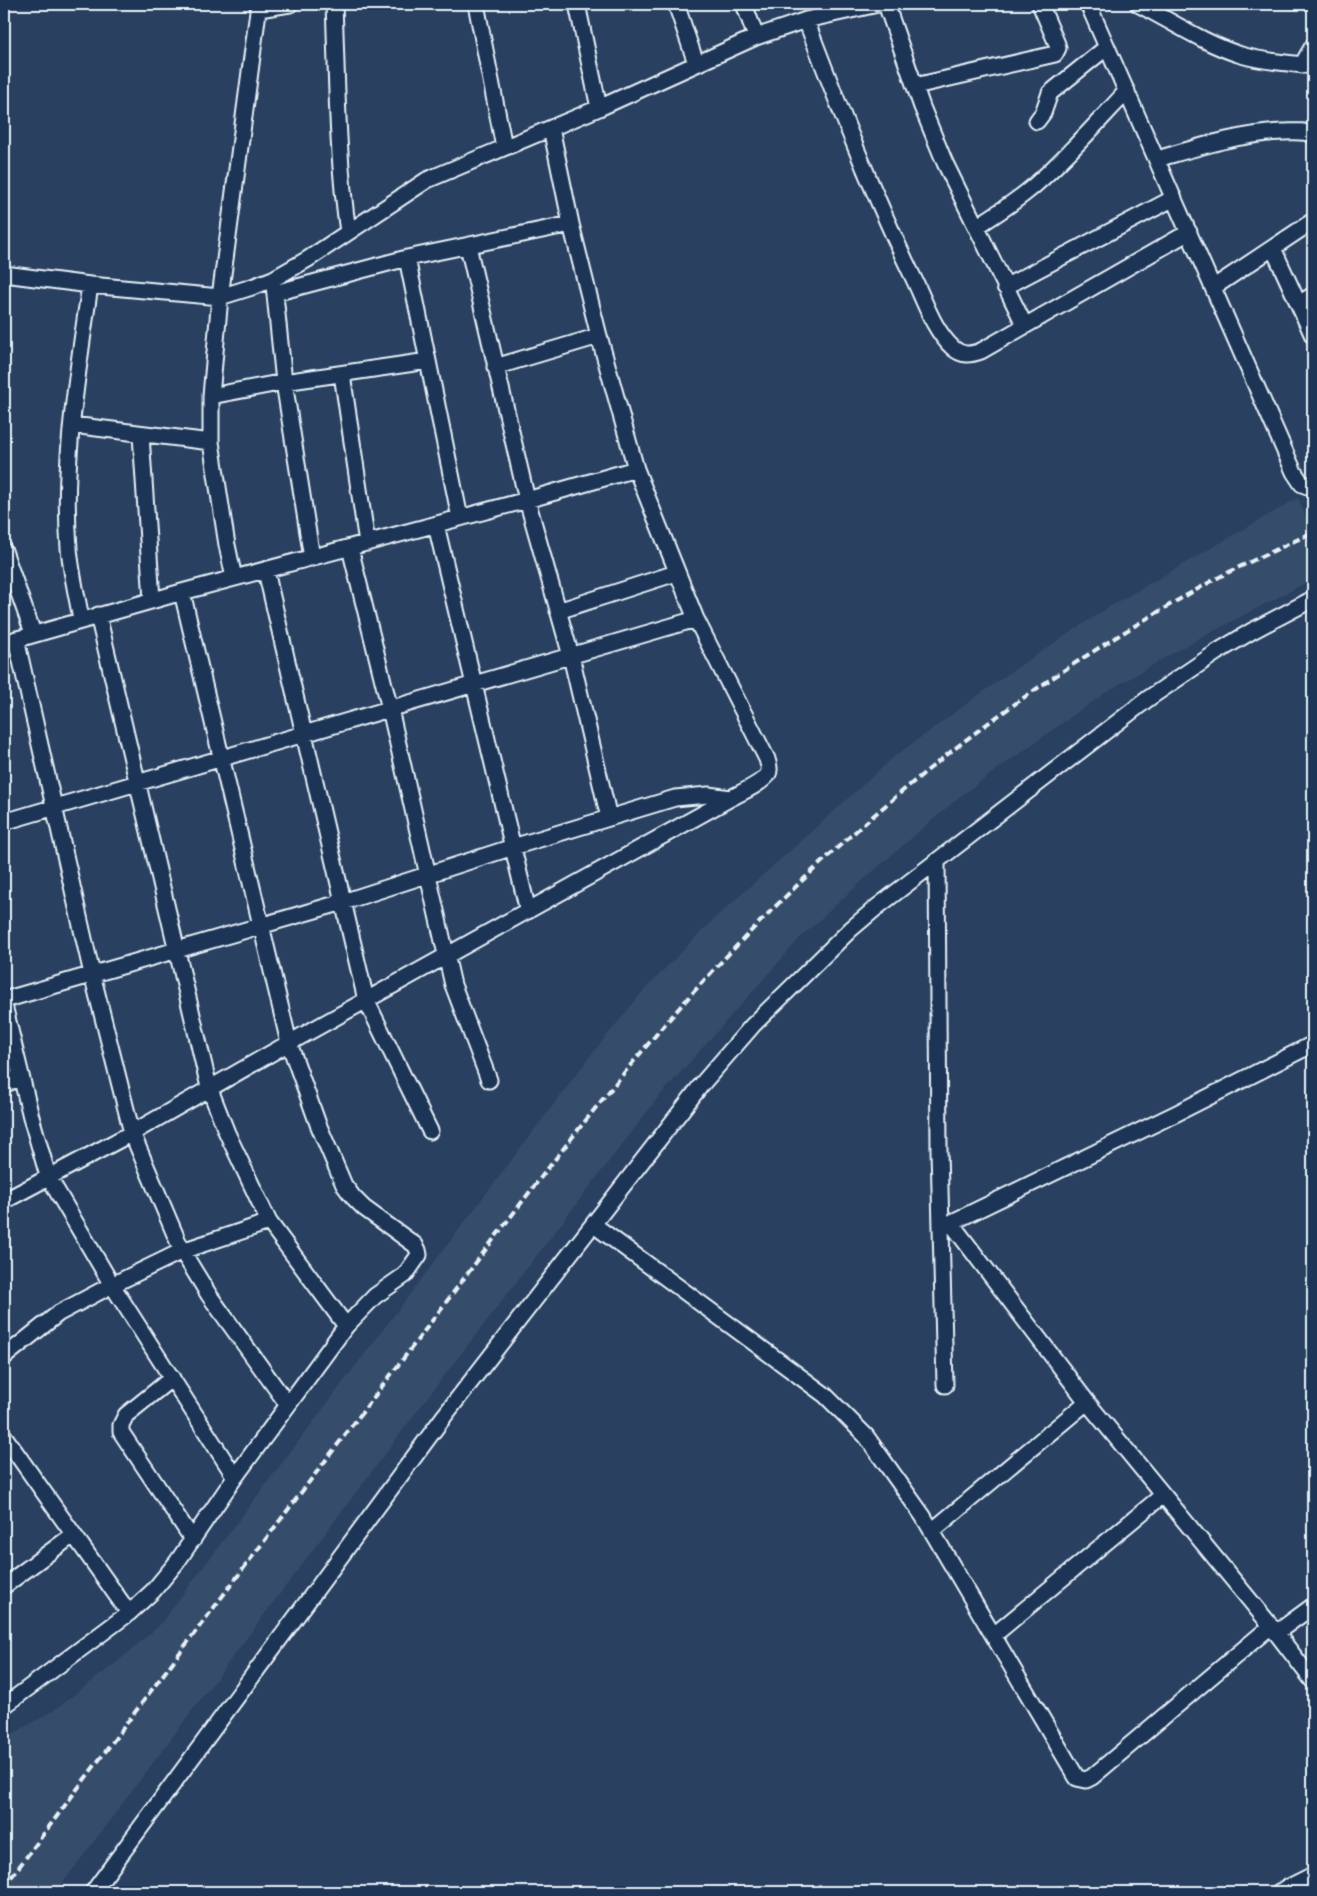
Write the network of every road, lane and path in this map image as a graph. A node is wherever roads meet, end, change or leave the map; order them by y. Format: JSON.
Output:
{"nodes":[{"id":1,"x":290,"y":4,"type":"edge"},
{"id":2,"x":334,"y":4,"type":"edge"},
{"id":3,"x":476,"y":4,"type":"edge"},
{"id":4,"x":577,"y":4,"type":"edge"},
{"id":5,"x":676,"y":4,"type":"edge"},
{"id":6,"x":744,"y":4,"type":"edge"},
{"id":7,"x":878,"y":4,"type":"edge"},
{"id":8,"x":886,"y":4,"type":"edge"},
{"id":9,"x":1040,"y":4,"type":"edge"},
{"id":10,"x":1088,"y":4,"type":"edge"},
{"id":11,"x":1138,"y":4,"type":"edge"},
{"id":12,"x":259,"y":6,"type":"edge"},
{"id":13,"x":806,"y":20,"type":"junction"},
{"id":14,"x":756,"y":37,"type":"junction"},
{"id":15,"x":1313,"y":46,"type":"edge"},
{"id":16,"x":1107,"y":47,"type":"junction"},
{"id":17,"x":696,"y":63,"type":"junction"},
{"id":18,"x":1308,"y":65,"type":"edge"},
{"id":19,"x":914,"y":86,"type":"junction"},
{"id":20,"x":1127,"y":91,"type":"junction"},
{"id":21,"x":599,"y":108,"type":"junction"},
{"id":22,"x":1037,"y":121,"type":"dead end"},
{"id":23,"x":551,"y":128,"type":"junction"},
{"id":24,"x":1313,"y":135,"type":"edge"},
{"id":25,"x":504,"y":148,"type":"junction"},
{"id":26,"x":1157,"y":160,"type":"junction"},
{"id":27,"x":1174,"y":198,"type":"junction"},
{"id":28,"x":1313,"y":221,"type":"edge"},
{"id":29,"x":571,"y":224,"type":"junction"},
{"id":30,"x":976,"y":228,"type":"junction"},
{"id":31,"x":348,"y":232,"type":"junction"},
{"id":32,"x":1189,"y":232,"type":"junction"},
{"id":33,"x":468,"y":246,"type":"junction"},
{"id":34,"x":1273,"y":248,"type":"junction"},
{"id":35,"x":407,"y":258,"type":"junction"},
{"id":36,"x":4,"y":274,"type":"edge"},
{"id":37,"x":90,"y":285,"type":"junction"},
{"id":38,"x":274,"y":286,"type":"junction"},
{"id":39,"x":1005,"y":287,"type":"junction"},
{"id":40,"x":1214,"y":287,"type":"junction"},
{"id":41,"x":1313,"y":295,"type":"edge"},
{"id":42,"x":220,"y":296,"type":"junction"},
{"id":43,"x":1299,"y":304,"type":"junction"},
{"id":44,"x":1025,"y":326,"type":"junction"},
{"id":45,"x":598,"y":336,"type":"junction"},
{"id":46,"x":1313,"y":336,"type":"edge"},
{"id":47,"x":428,"y":360,"type":"junction"},
{"id":48,"x":495,"y":367,"type":"junction"},
{"id":49,"x":342,"y":374,"type":"junction"},
{"id":50,"x":284,"y":382,"type":"junction"},
{"id":51,"x":211,"y":396,"type":"junction"},
{"id":52,"x":72,"y":425,"type":"junction"},
{"id":53,"x":141,"y":435,"type":"junction"},
{"id":54,"x":211,"y":442,"type":"junction"},
{"id":55,"x":636,"y":469,"type":"junction"},
{"id":56,"x":1313,"y":484,"type":"edge"},
{"id":57,"x":527,"y":500,"type":"junction"},
{"id":58,"x":460,"y":518,"type":"junction"},
{"id":59,"x":436,"y":525,"type":"junction"},
{"id":60,"x":367,"y":543,"type":"junction"},
{"id":61,"x":350,"y":548,"type":"junction"},
{"id":62,"x":4,"y":551,"type":"edge"},
{"id":63,"x":312,"y":558,"type":"junction"},
{"id":64,"x":266,"y":570,"type":"junction"},
{"id":65,"x":676,"y":572,"type":"junction"},
{"id":66,"x":234,"y":578,"type":"junction"},
{"id":67,"x":182,"y":592,"type":"junction"},
{"id":68,"x":1313,"y":599,"type":"edge"},
{"id":69,"x":152,"y":600,"type":"junction"},
{"id":70,"x":558,"y":611,"type":"junction"},
{"id":71,"x":98,"y":615,"type":"junction"},
{"id":72,"x":81,"y":619,"type":"junction"},
{"id":73,"x":696,"y":619,"type":"junction"},
{"id":74,"x":32,"y":633,"type":"junction"},
{"id":75,"x":10,"y":641,"type":"edge"},
{"id":76,"x":571,"y":656,"type":"junction"},
{"id":77,"x":474,"y":684,"type":"junction"},
{"id":78,"x":390,"y":710,"type":"junction"},
{"id":79,"x":304,"y":734,"type":"junction"},
{"id":80,"x":222,"y":759,"type":"junction"},
{"id":81,"x":138,"y":784,"type":"junction"},
{"id":82,"x":731,"y":798,"type":"junction"},
{"id":83,"x":54,"y":808,"type":"junction"},
{"id":84,"x":609,"y":818,"type":"junction"},
{"id":85,"x":4,"y":822,"type":"edge"},
{"id":86,"x":513,"y":847,"type":"junction"},
{"id":87,"x":938,"y":862,"type":"junction"},
{"id":88,"x":428,"y":875,"type":"junction"},
{"id":89,"x":343,"y":902,"type":"junction"},
{"id":90,"x":528,"y":911,"type":"junction"},
{"id":91,"x":261,"y":926,"type":"junction"},
{"id":92,"x":178,"y":950,"type":"junction"},
{"id":93,"x":446,"y":956,"type":"junction"},
{"id":94,"x":92,"y":974,"type":"junction"},
{"id":95,"x":4,"y":1000,"type":"edge"},
{"id":96,"x":366,"y":1000,"type":"junction"},
{"id":97,"x":4,"y":1005,"type":"edge"},
{"id":98,"x":289,"y":1043,"type":"junction"},
{"id":99,"x":1313,"y":1044,"type":"edge"},
{"id":100,"x":21,"y":1076,"type":"junction"},
{"id":101,"x":489,"y":1080,"type":"dead end"},
{"id":102,"x":4,"y":1085,"type":"edge"},
{"id":103,"x":209,"y":1087,"type":"junction"},
{"id":104,"x":430,"y":1131,"type":"dead end"},
{"id":105,"x":132,"y":1133,"type":"junction"},
{"id":106,"x":48,"y":1176,"type":"junction"},
{"id":107,"x":4,"y":1201,"type":"edge"},
{"id":108,"x":269,"y":1222,"type":"junction"},
{"id":109,"x":594,"y":1225,"type":"junction"},
{"id":110,"x":946,"y":1225,"type":"junction"},
{"id":111,"x":182,"y":1251,"type":"junction"},
{"id":112,"x":112,"y":1285,"type":"junction"},
{"id":113,"x":346,"y":1326,"type":"junction"},
{"id":114,"x":4,"y":1357,"type":"edge"},
{"id":115,"x":172,"y":1378,"type":"junction"},
{"id":116,"x":945,"y":1385,"type":"dead end"},
{"id":117,"x":1087,"y":1402,"type":"junction"},
{"id":118,"x":288,"y":1405,"type":"junction"},
{"id":119,"x":4,"y":1436,"type":"edge"},
{"id":120,"x":235,"y":1477,"type":"junction"},
{"id":121,"x":1163,"y":1495,"type":"junction"},
{"id":122,"x":932,"y":1531,"type":"junction"},
{"id":123,"x":74,"y":1535,"type":"junction"},
{"id":124,"x":193,"y":1540,"type":"junction"},
{"id":125,"x":4,"y":1586,"type":"edge"},
{"id":126,"x":1313,"y":1606,"type":"edge"},
{"id":127,"x":129,"y":1613,"type":"junction"},
{"id":128,"x":1274,"y":1630,"type":"junction"},
{"id":129,"x":994,"y":1635,"type":"junction"},
{"id":130,"x":1313,"y":1681,"type":"edge"},
{"id":131,"x":4,"y":1705,"type":"edge"},
{"id":132,"x":1313,"y":1875,"type":"edge"},
{"id":133,"x":93,"y":1892,"type":"edge"},
{"id":134,"x":1279,"y":1892,"type":"edge"}],
"edges":[{"from":1,"to":12,"type":"street"},
{"from":2,"to":31,"type":"street"},
{"from":3,"to":25,"type":"street"},
{"from":4,"to":21,"type":"street"},
{"from":5,"to":17,"type":"street"},
{"from":6,"to":14,"type":"street"},
{"from":7,"to":13,"type":"street"},
{"from":8,"to":19,"type":"street"},
{"from":9,"to":19,"type":"street"},
{"from":10,"to":16,"type":"street"},
{"from":11,"to":18,"type":"street"},
{"from":12,"to":42,"type":"street"},
{"from":13,"to":14,"type":"street"},
{"from":13,"to":44,"type":"street"},
{"from":14,"to":17,"type":"street"},
{"from":15,"to":18,"type":"street"},
{"from":16,"to":20,"type":"street"},
{"from":16,"to":22,"type":"street"},
{"from":17,"to":21,"type":"street"},
{"from":19,"to":30,"type":"street"},
{"from":20,"to":26,"type":"street"},
{"from":20,"to":30,"type":"street"},
{"from":21,"to":23,"type":"street"},
{"from":23,"to":25,"type":"street"},
{"from":23,"to":29,"type":"street"},
{"from":24,"to":26,"type":"street"},
{"from":25,"to":31,"type":"street"},
{"from":26,"to":27,"type":"street"},
{"from":27,"to":32,"type":"street"},
{"from":27,"to":39,"type":"street"},
{"from":28,"to":34,"type":"street"},
{"from":29,"to":33,"type":"street"},
{"from":29,"to":45,"type":"street"},
{"from":30,"to":39,"type":"street"},
{"from":31,"to":38,"type":"street"},
{"from":32,"to":40,"type":"street"},
{"from":32,"to":44,"type":"street"},
{"from":33,"to":35,"type":"street"},
{"from":33,"to":48,"type":"street"},
{"from":34,"to":40,"type":"street"},
{"from":34,"to":43,"type":"street"},
{"from":35,"to":38,"type":"street"},
{"from":35,"to":47,"type":"street"},
{"from":36,"to":37,"type":"street"},
{"from":37,"to":42,"type":"street"},
{"from":37,"to":52,"type":"street"},
{"from":38,"to":42,"type":"street"},
{"from":38,"to":50,"type":"street"},
{"from":39,"to":44,"type":"street"},
{"from":40,"to":56,"type":"street"},
{"from":41,"to":43,"type":"street"},
{"from":42,"to":51,"type":"street"},
{"from":43,"to":46,"type":"street"},
{"from":45,"to":48,"type":"street"},
{"from":45,"to":55,"type":"street"},
{"from":47,"to":49,"type":"street"},
{"from":47,"to":58,"type":"street"},
{"from":48,"to":57,"type":"street"},
{"from":49,"to":50,"type":"street"},
{"from":49,"to":60,"type":"street"},
{"from":50,"to":51,"type":"street"},
{"from":50,"to":63,"type":"street"},
{"from":51,"to":54,"type":"street"},
{"from":52,"to":53,"type":"street"},
{"from":52,"to":72,"type":"street"},
{"from":53,"to":54,"type":"street"},
{"from":53,"to":69,"type":"street"},
{"from":54,"to":66,"type":"street"},
{"from":55,"to":57,"type":"street"},
{"from":55,"to":65,"type":"street"},
{"from":57,"to":58,"type":"street"},
{"from":57,"to":70,"type":"street"},
{"from":58,"to":59,"type":"street"},
{"from":59,"to":60,"type":"street"},
{"from":59,"to":77,"type":"street"},
{"from":60,"to":61,"type":"street"},
{"from":61,"to":63,"type":"street"},
{"from":61,"to":78,"type":"street"},
{"from":62,"to":74,"type":"street"},
{"from":63,"to":64,"type":"street"},
{"from":64,"to":66,"type":"street"},
{"from":64,"to":79,"type":"street"},
{"from":65,"to":70,"type":"street"},
{"from":65,"to":73,"type":"street"},
{"from":66,"to":67,"type":"street"},
{"from":67,"to":69,"type":"street"},
{"from":67,"to":80,"type":"street"},
{"from":68,"to":87,"type":"street"},
{"from":69,"to":71,"type":"street"},
{"from":70,"to":76,"type":"street"},
{"from":71,"to":72,"type":"street"},
{"from":71,"to":81,"type":"street"},
{"from":72,"to":74,"type":"street"},
{"from":73,"to":76,"type":"street"},
{"from":73,"to":82,"type":"street"},
{"from":74,"to":75,"type":"street"},
{"from":75,"to":83,"type":"street"},
{"from":76,"to":77,"type":"street"},
{"from":76,"to":84,"type":"street"},
{"from":77,"to":78,"type":"street"},
{"from":77,"to":86,"type":"street"},
{"from":78,"to":79,"type":"street"},
{"from":78,"to":88,"type":"street"},
{"from":79,"to":80,"type":"street"},
{"from":79,"to":89,"type":"street"},
{"from":80,"to":81,"type":"street"},
{"from":80,"to":91,"type":"street"},
{"from":81,"to":83,"type":"street"},
{"from":81,"to":92,"type":"street"},
{"from":82,"to":84,"type":"street"},
{"from":82,"to":90,"type":"street"},
{"from":83,"to":85,"type":"street"},
{"from":83,"to":94,"type":"street"},
{"from":84,"to":86,"type":"street"},
{"from":86,"to":88,"type":"street"},
{"from":86,"to":90,"type":"street"},
{"from":87,"to":109,"type":"street"},
{"from":87,"to":110,"type":"street"},
{"from":88,"to":89,"type":"street"},
{"from":88,"to":93,"type":"street"},
{"from":89,"to":91,"type":"street"},
{"from":89,"to":96,"type":"street"},
{"from":90,"to":93,"type":"street"},
{"from":91,"to":92,"type":"street"},
{"from":91,"to":98,"type":"street"},
{"from":92,"to":94,"type":"street"},
{"from":92,"to":103,"type":"street"},
{"from":93,"to":96,"type":"street"},
{"from":93,"to":101,"type":"street"},
{"from":94,"to":95,"type":"street"},
{"from":94,"to":105,"type":"street"},
{"from":96,"to":98,"type":"street"},
{"from":96,"to":104,"type":"street"},
{"from":97,"to":100,"type":"street"},
{"from":98,"to":103,"type":"street"},
{"from":98,"to":113,"type":"street"},
{"from":99,"to":110,"type":"street"},
{"from":100,"to":102,"type":"street"},
{"from":100,"to":106,"type":"street"},
{"from":103,"to":105,"type":"street"},
{"from":103,"to":108,"type":"street"},
{"from":105,"to":106,"type":"street"},
{"from":105,"to":111,"type":"street"},
{"from":106,"to":107,"type":"street"},
{"from":106,"to":112,"type":"street"},
{"from":108,"to":111,"type":"street"},
{"from":108,"to":113,"type":"street"},
{"from":109,"to":122,"type":"street"},
{"from":109,"to":133,"type":"street"},
{"from":110,"to":116,"type":"street"},
{"from":110,"to":117,"type":"street"},
{"from":111,"to":112,"type":"street"},
{"from":111,"to":118,"type":"street"},
{"from":112,"to":114,"type":"street"},
{"from":112,"to":115,"type":"street"},
{"from":113,"to":118,"type":"street"},
{"from":115,"to":120,"type":"street"},
{"from":115,"to":124,"type":"street"},
{"from":117,"to":121,"type":"street"},
{"from":117,"to":122,"type":"street"},
{"from":118,"to":120,"type":"street"},
{"from":119,"to":123,"type":"street"},
{"from":120,"to":124,"type":"street"},
{"from":121,"to":128,"type":"street"},
{"from":121,"to":129,"type":"street"},
{"from":122,"to":129,"type":"street"},
{"from":123,"to":125,"type":"street"},
{"from":123,"to":127,"type":"street"},
{"from":124,"to":127,"type":"street"},
{"from":126,"to":128,"type":"street"},
{"from":127,"to":131,"type":"street"},
{"from":128,"to":129,"type":"street"},
{"from":128,"to":130,"type":"street"},
{"from":132,"to":134,"type":"street"}]}
